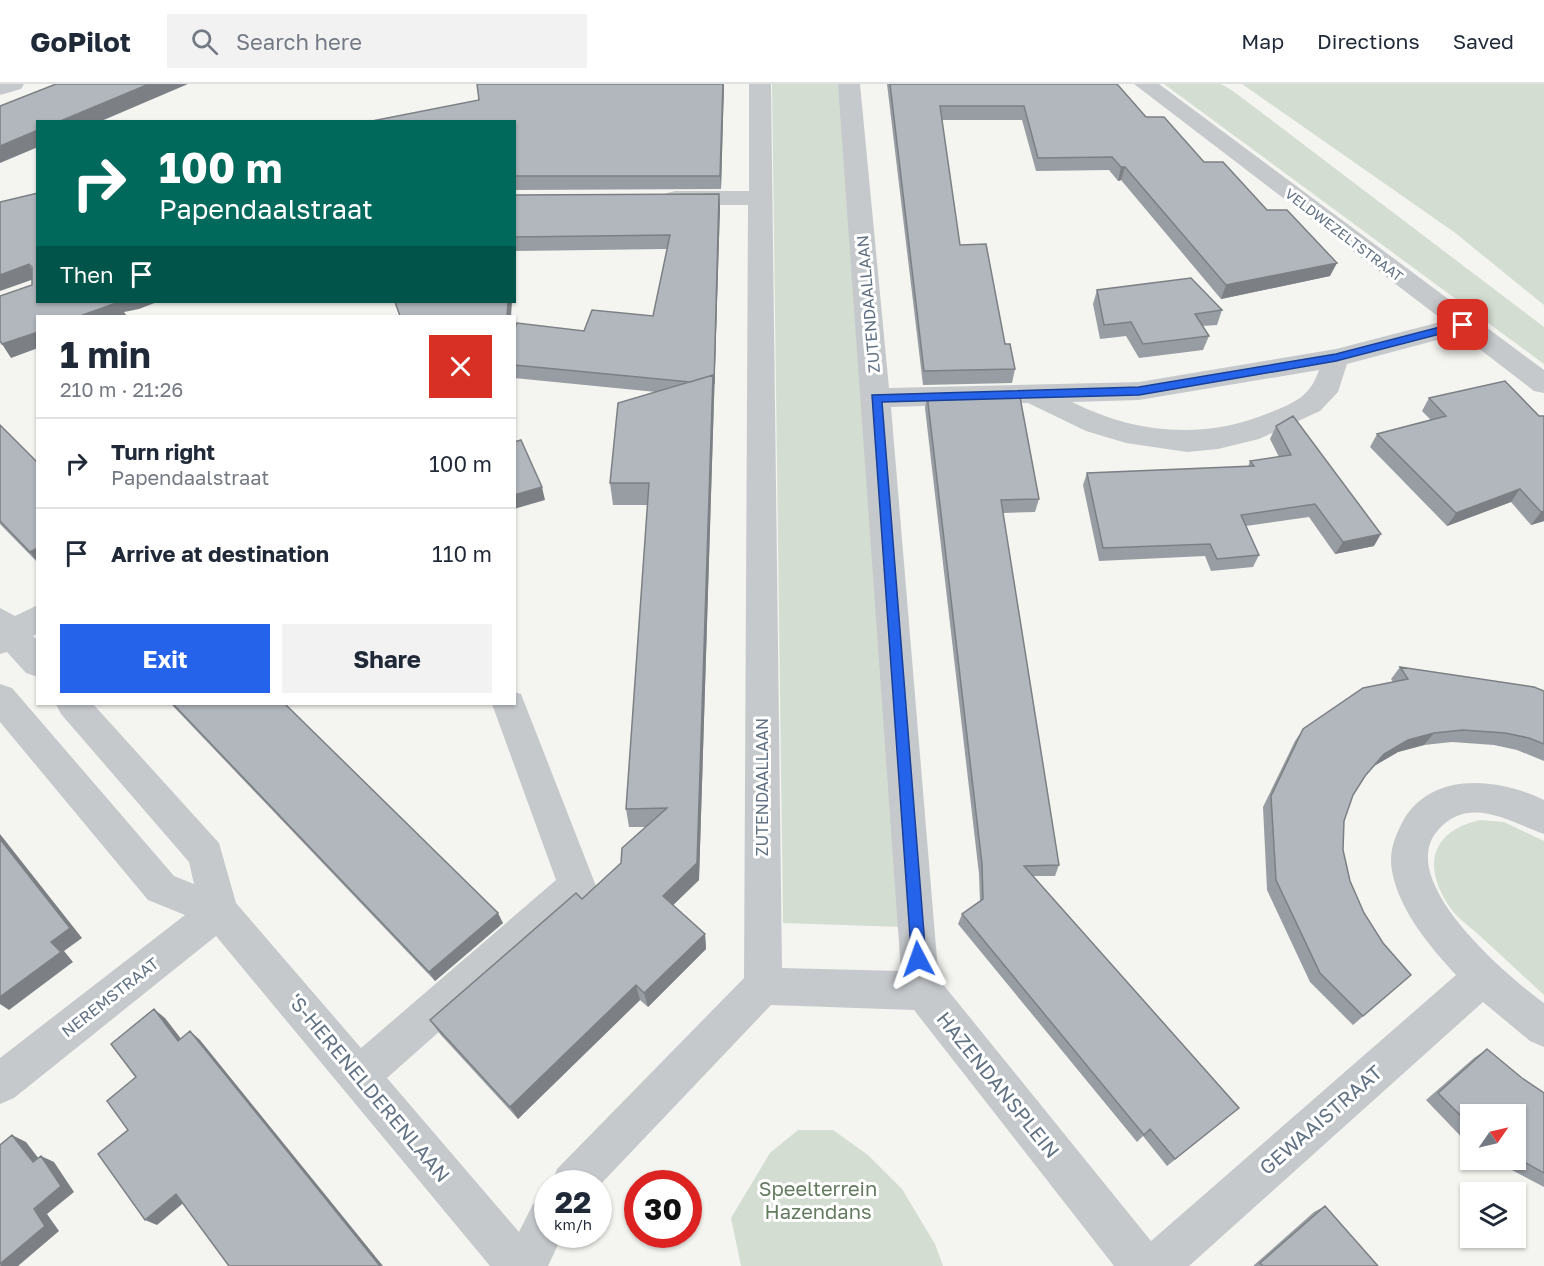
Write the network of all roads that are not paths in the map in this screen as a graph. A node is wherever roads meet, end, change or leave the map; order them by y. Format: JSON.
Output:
{"nodes":[{"id":1,"x":13,"y":84,"type":"edge"},
{"id":2,"x":760,"y":84,"type":"edge"},
{"id":3,"x":849,"y":84,"type":"edge"},
{"id":4,"x":1145,"y":84,"type":"edge"},
{"id":5,"x":0,"y":89,"type":"edge"},
{"id":6,"x":656,"y":198,"type":"edge"},
{"id":7,"x":760,"y":198,"type":"junction"},
{"id":8,"x":1463,"y":325,"type":"junction"},
{"id":9,"x":1336,"y":358,"type":"junction"},
{"id":10,"x":1544,"y":384,"type":"edge"},
{"id":11,"x":1034,"y":395,"type":"junction"},
{"id":12,"x":876,"y":398,"type":"junction"},
{"id":13,"x":12,"y":628,"type":"edge"},
{"id":14,"x":36,"y":661,"type":"edge"},
{"id":15,"x":0,"y":698,"type":"edge"},
{"id":16,"x":73,"y":705,"type":"edge"},
{"id":17,"x":509,"y":705,"type":"edge"},
{"id":18,"x":1544,"y":818,"type":"edge"},
{"id":19,"x":219,"y":911,"type":"junction"},
{"id":20,"x":1485,"y":975,"type":"junction"},
{"id":21,"x":763,"y":986,"type":"junction"},
{"id":22,"x":924,"y":991,"type":"junction"},
{"id":23,"x":1544,"y":1027,"type":"edge"},
{"id":24,"x":360,"y":1075,"type":"junction"},
{"id":25,"x":0,"y":1084,"type":"edge"},
{"id":26,"x":586,"y":1170,"type":"edge"},
{"id":27,"x":534,"y":1248,"type":"edge"},
{"id":28,"x":519,"y":1266,"type":"edge"},
{"id":29,"x":525,"y":1266,"type":"edge"},
{"id":30,"x":1142,"y":1266,"type":"edge"},
{"id":31,"x":1156,"y":1266,"type":"edge"}],
"edges":[{"from":1,"to":5,"type":"street"},
{"from":2,"to":7,"type":"street","name":"ZUTENDAALLAAN"},
{"from":3,"to":12,"type":"street","name":"ZUTENDAALLAAN"},
{"from":4,"to":8,"type":"street","name":"VELDWEZELTSTRAAT"},
{"from":6,"to":7,"type":"street"},
{"from":7,"to":21,"type":"street","name":"ZUTENDAALLAAN"},
{"from":8,"to":9,"type":"street"},
{"from":8,"to":10,"type":"street","name":"VELDWEZELTSTRAAT"},
{"from":9,"to":11,"type":"street"},
{"from":9,"to":11,"type":"street"},
{"from":11,"to":12,"type":"street"},
{"from":12,"to":22,"type":"street","name":"ZUTENDAALLAAN"},
{"from":13,"to":14,"type":"street"},
{"from":15,"to":19,"type":"street","name":"'S-HERENELDERENLAAN"},
{"from":16,"to":19,"type":"street","name":"'S-HERENELDERENLAAN"},
{"from":17,"to":24,"type":"street"},
{"from":18,"to":20,"type":"street"},
{"from":19,"to":24,"type":"street","name":"'S-HERENELDERENLAAN"},
{"from":19,"to":25,"type":"street","name":"NEREMSTRAAT"},
{"from":20,"to":23,"type":"street"},
{"from":20,"to":31,"type":"street","name":"GEWAAISTRAAT"},
{"from":21,"to":22,"type":"street"},
{"from":21,"to":26,"type":"street"},
{"from":22,"to":30,"type":"street","name":"HAZENDANSPLEIN"},
{"from":24,"to":28,"type":"street","name":"'S-HERENELDERENLAAN"},
{"from":27,"to":29,"type":"street"}]}
